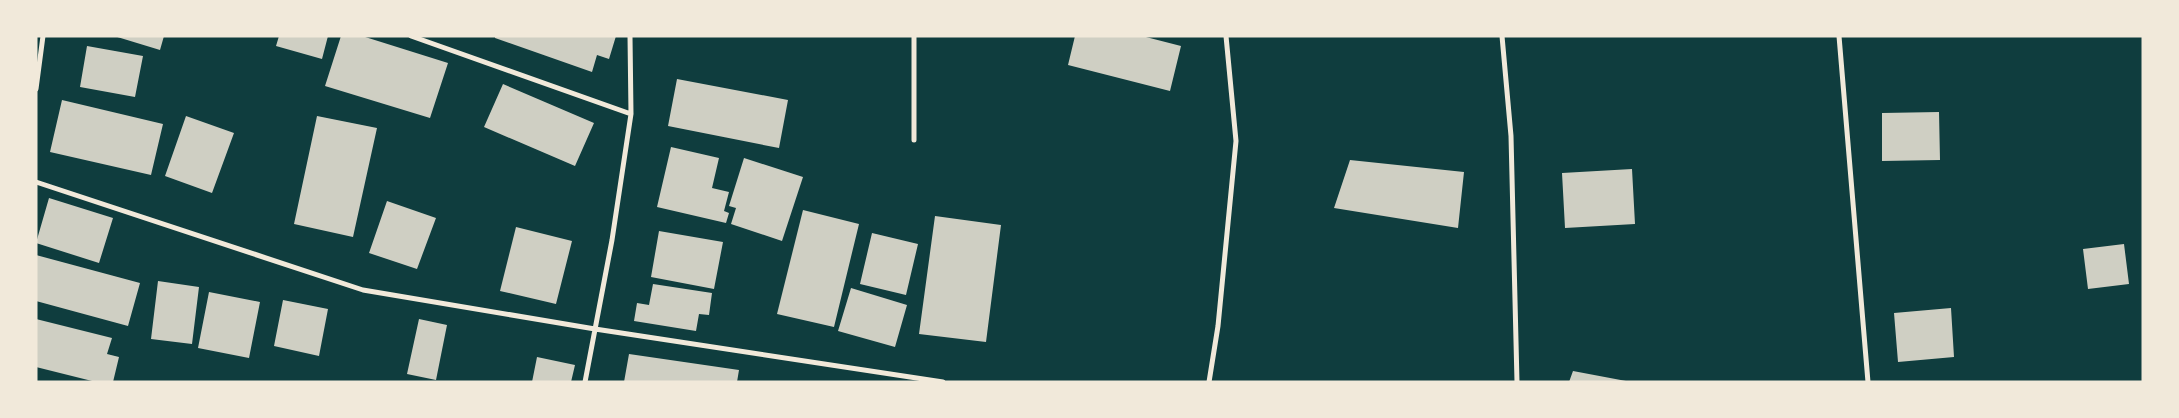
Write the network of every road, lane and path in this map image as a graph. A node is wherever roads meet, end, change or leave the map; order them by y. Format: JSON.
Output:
{"nodes":[{"id":1,"x":43,"y":36,"type":"edge"},
{"id":2,"x":411,"y":36,"type":"edge"},
{"id":3,"x":630,"y":36,"type":"edge"},
{"id":4,"x":914,"y":36,"type":"edge"},
{"id":5,"x":1226,"y":36,"type":"edge"},
{"id":6,"x":1502,"y":36,"type":"edge"},
{"id":7,"x":1838,"y":36,"type":"edge"},
{"id":8,"x":36,"y":89,"type":"edge"},
{"id":9,"x":630,"y":114,"type":"junction"},
{"id":10,"x":914,"y":140,"type":"dead end"},
{"id":11,"x":36,"y":182,"type":"edge"},
{"id":12,"x":596,"y":329,"type":"junction"},
{"id":13,"x":585,"y":382,"type":"edge"},
{"id":14,"x":943,"y":382,"type":"edge"},
{"id":15,"x":1208,"y":382,"type":"edge"},
{"id":16,"x":1517,"y":382,"type":"edge"},
{"id":17,"x":1868,"y":382,"type":"edge"}],
"edges":[{"from":1,"to":8,"type":"street"},
{"from":2,"to":9,"type":"street"},
{"from":3,"to":9,"type":"street"},
{"from":4,"to":10,"type":"street"},
{"from":5,"to":15,"type":"street"},
{"from":6,"to":16,"type":"street"},
{"from":7,"to":17,"type":"street"},
{"from":9,"to":12,"type":"street"},
{"from":11,"to":12,"type":"street"},
{"from":12,"to":13,"type":"street"},
{"from":12,"to":14,"type":"street"}]}
